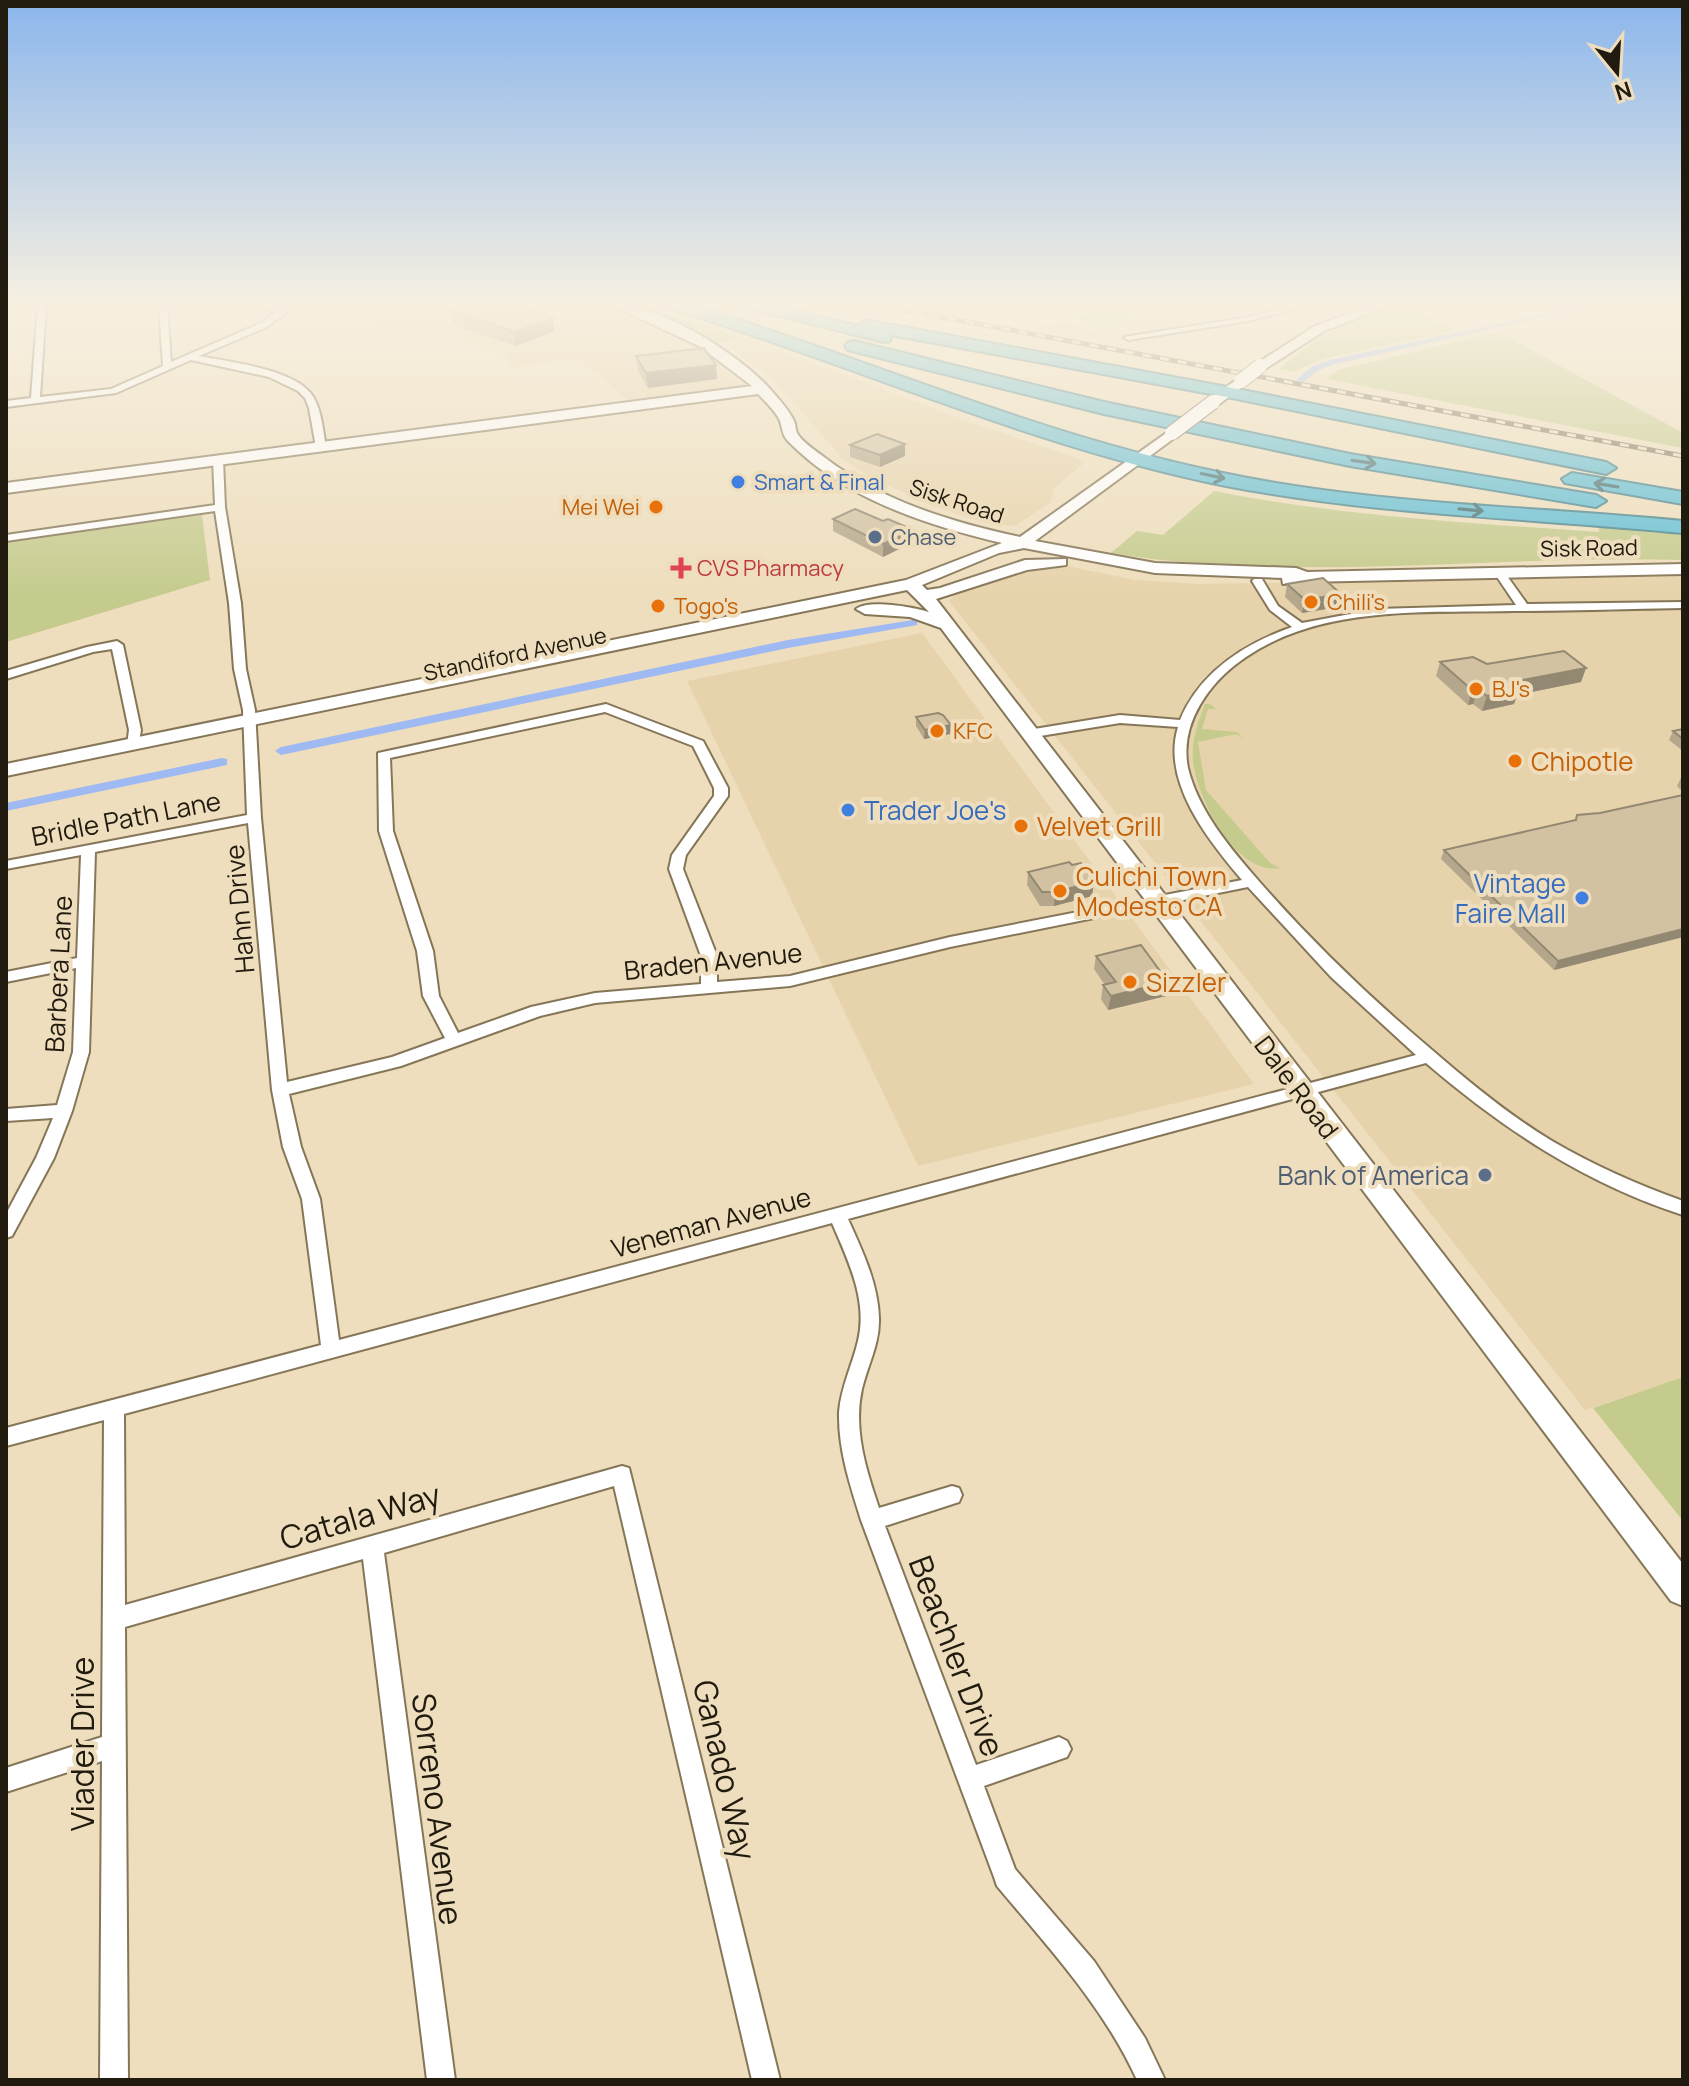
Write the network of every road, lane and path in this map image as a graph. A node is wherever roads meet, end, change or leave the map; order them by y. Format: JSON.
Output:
{"nodes":[{"id":1,"x":311,"y":402,"type":"edge"},
{"id":2,"x":661,"y":402,"type":"edge"},
{"id":3,"x":774,"y":402,"type":"edge"},
{"id":4,"x":954,"y":402,"type":"edge"},
{"id":5,"x":1085,"y":402,"type":"edge"},
{"id":6,"x":1164,"y":402,"type":"edge"},
{"id":7,"x":1212,"y":402,"type":"edge"},
{"id":8,"x":1283,"y":402,"type":"edge"},
{"id":9,"x":321,"y":447,"type":"junction"},
{"id":10,"x":1137,"y":459,"type":"junction"},
{"id":11,"x":218,"y":460,"type":"junction"},
{"id":12,"x":1683,"y":484,"type":"edge"},
{"id":13,"x":6,"y":488,"type":"edge"},
{"id":14,"x":1683,"y":498,"type":"edge"},
{"id":15,"x":220,"y":507,"type":"junction"},
{"id":16,"x":921,"y":514,"type":"junction"},
{"id":17,"x":1066,"y":514,"type":"junction"},
{"id":18,"x":1683,"y":515,"type":"edge"},
{"id":19,"x":1683,"y":527,"type":"edge"},
{"id":20,"x":6,"y":538,"type":"edge"},
{"id":21,"x":1021,"y":544,"type":"junction"},
{"id":22,"x":981,"y":556,"type":"junction"},
{"id":23,"x":1074,"y":563,"type":"junction"},
{"id":24,"x":1683,"y":569,"type":"edge"},
{"id":25,"x":1498,"y":571,"type":"junction"},
{"id":26,"x":1220,"y":573,"type":"junction"},
{"id":27,"x":1304,"y":577,"type":"junction"},
{"id":28,"x":1258,"y":581,"type":"junction"},
{"id":29,"x":918,"y":590,"type":"junction"},
{"id":30,"x":1683,"y":605,"type":"edge"},
{"id":31,"x":1524,"y":608,"type":"junction"},
{"id":32,"x":865,"y":609,"type":"junction"},
{"id":33,"x":945,"y":624,"type":"junction"},
{"id":34,"x":1301,"y":628,"type":"junction"},
{"id":35,"x":6,"y":675,"type":"edge"},
{"id":36,"x":1185,"y":724,"type":"junction"},
{"id":37,"x":250,"y":728,"type":"junction"},
{"id":38,"x":1028,"y":734,"type":"junction"},
{"id":39,"x":133,"y":745,"type":"junction"},
{"id":40,"x":6,"y":770,"type":"edge"},
{"id":41,"x":6,"y":782,"type":"edge"},
{"id":42,"x":254,"y":818,"type":"junction"},
{"id":43,"x":88,"y":848,"type":"junction"},
{"id":44,"x":6,"y":865,"type":"edge"},
{"id":45,"x":1252,"y":882,"type":"junction"},
{"id":46,"x":1157,"y":903,"type":"junction"},
{"id":47,"x":84,"y":962,"type":"junction"},
{"id":48,"x":6,"y":977,"type":"edge"},
{"id":49,"x":709,"y":989,"type":"junction"},
{"id":50,"x":454,"y":1041,"type":"junction"},
{"id":51,"x":1429,"y":1057,"type":"junction"},
{"id":52,"x":280,"y":1090,"type":"junction"},
{"id":53,"x":1301,"y":1091,"type":"junction"},
{"id":54,"x":64,"y":1111,"type":"junction"},
{"id":55,"x":6,"y":1115,"type":"edge"},
{"id":56,"x":1683,"y":1208,"type":"edge"},
{"id":57,"x":837,"y":1215,"type":"junction"},
{"id":58,"x":6,"y":1231,"type":"edge"},
{"id":59,"x":331,"y":1351,"type":"junction"},
{"id":60,"x":114,"y":1409,"type":"junction"},
{"id":61,"x":6,"y":1437,"type":"edge"},
{"id":62,"x":622,"y":1475,"type":"joint"},
{"id":63,"x":952,"y":1495,"type":"dead end"},
{"id":64,"x":872,"y":1520,"type":"junction"},
{"id":65,"x":372,"y":1546,"type":"junction"},
{"id":66,"x":1683,"y":1590,"type":"edge"},
{"id":67,"x":115,"y":1619,"type":"junction"},
{"id":68,"x":114,"y":1745,"type":"junction"},
{"id":69,"x":1059,"y":1749,"type":"dead end"},
{"id":70,"x":970,"y":1779,"type":"junction"},
{"id":71,"x":6,"y":1780,"type":"edge"},
{"id":72,"x":114,"y":2080,"type":"edge"},
{"id":73,"x":441,"y":2080,"type":"edge"},
{"id":74,"x":766,"y":2080,"type":"edge"},
{"id":75,"x":1151,"y":2080,"type":"edge"}],
"edges":[{"from":1,"to":9,"type":"street"},
{"from":2,"to":9,"type":"main road"},
{"from":3,"to":16,"type":"main road","name":"Sisk Road"},
{"from":4,"to":10,"type":"highway"},
{"from":5,"to":18,"type":"highway","one_way":true},
{"from":14,"to":6,"type":"highway","one_way":true},
{"from":7,"to":10,"type":"main road","name":"Standiford Avenue","bridge":true},
{"from":8,"to":12,"type":"highway"},
{"from":9,"to":11,"type":"main road"},
{"from":10,"to":17,"type":"main road","name":"Standiford Avenue"},
{"from":10,"to":19,"type":"highway","one_way":true},
{"from":11,"to":13,"type":"main road"},
{"from":11,"to":15,"type":"street","name":"Hahn Drive"},
{"from":15,"to":20,"type":"street"},
{"from":15,"to":37,"type":"street","name":"Hahn Drive"},
{"from":16,"to":21,"type":"main road","name":"Sisk Road"},
{"from":16,"to":22,"type":"main road"},
{"from":17,"to":21,"type":"main road","name":"Standiford Avenue"},
{"from":17,"to":26,"type":"main road"},
{"from":21,"to":22,"type":"main road","name":"Standiford Avenue"},
{"from":21,"to":23,"type":"main road","name":"Sisk Road"},
{"from":21,"to":26,"type":"main road","name":"Sisk Road"},
{"from":21,"to":29,"type":"main road","name":"Standiford Avenue"},
{"from":22,"to":29,"type":"main road","name":"Standiford Avenue"},
{"from":23,"to":28,"type":"main road","name":"Sisk Road"},
{"from":23,"to":29,"type":"main road"},
{"from":24,"to":25,"type":"main road","name":"Sisk Road"},
{"from":25,"to":27,"type":"main road","name":"Sisk Road"},
{"from":25,"to":31,"type":"street"},
{"from":26,"to":27,"type":"main road","name":"Sisk Road"},
{"from":27,"to":28,"type":"main road","name":"Sisk Road"},
{"from":28,"to":34,"type":"street"},
{"from":29,"to":32,"type":"main road","name":"Standiford Avenue"},
{"from":29,"to":33,"type":"main road","name":"Dale Road"},
{"from":29,"to":37,"type":"main road","name":"Standiford Avenue"},
{"from":30,"to":31,"type":"street"},
{"from":31,"to":34,"type":"street"},
{"from":32,"to":33,"type":"main road"},
{"from":32,"to":37,"type":"main road","name":"Standiford Avenue"},
{"from":33,"to":38,"type":"main road","name":"Dale Road"},
{"from":34,"to":36,"type":"street"},
{"from":35,"to":39,"type":"street"},
{"from":36,"to":38,"type":"street"},
{"from":36,"to":45,"type":"street"},
{"from":37,"to":39,"type":"main road","name":"Standiford Avenue"},
{"from":37,"to":41,"type":"main road","name":"Standiford Avenue"},
{"from":37,"to":42,"type":"street","name":"Hahn Drive"},
{"from":38,"to":46,"type":"main road","name":"Dale Road"},
{"from":39,"to":40,"type":"main road","name":"Standiford Avenue"},
{"from":42,"to":43,"type":"street","name":"Bridle Path Lane"},
{"from":42,"to":52,"type":"street","name":"Hahn Drive"},
{"from":43,"to":44,"type":"street","name":"Bridle Path Lane"},
{"from":43,"to":47,"type":"street","name":"Barbera Lane"},
{"from":45,"to":46,"type":"street","name":"Braden Avenue"},
{"from":45,"to":51,"type":"street"},
{"from":46,"to":49,"type":"street","name":"Braden Avenue"},
{"from":46,"to":53,"type":"main road","name":"Dale Road"},
{"from":47,"to":48,"type":"street"},
{"from":47,"to":54,"type":"street","name":"Barbera Lane"},
{"from":49,"to":50,"type":"street","name":"Braden Avenue"},
{"from":49,"to":50,"type":"street"},
{"from":50,"to":52,"type":"street","name":"Braden Avenue"},
{"from":51,"to":53,"type":"street","name":"Veneman Avenue"},
{"from":51,"to":56,"type":"street"},
{"from":52,"to":59,"type":"street","name":"Hahn Drive"},
{"from":53,"to":57,"type":"street","name":"Veneman Avenue"},
{"from":53,"to":66,"type":"main road","name":"Dale Road"},
{"from":54,"to":55,"type":"street"},
{"from":54,"to":58,"type":"street","name":"Barbera Lane"},
{"from":57,"to":59,"type":"street","name":"Veneman Avenue"},
{"from":57,"to":64,"type":"street","name":"Beachler Drive"},
{"from":59,"to":60,"type":"street","name":"Veneman Avenue"},
{"from":60,"to":61,"type":"street","name":"Veneman Avenue"},
{"from":60,"to":67,"type":"street","name":"Viader Drive"},
{"from":62,"to":65,"type":"street","name":"Catala Way"},
{"from":62,"to":74,"type":"street","name":"Ganado Way"},
{"from":63,"to":64,"type":"street"},
{"from":64,"to":70,"type":"street","name":"Beachler Drive"},
{"from":65,"to":67,"type":"street","name":"Catala Way"},
{"from":65,"to":73,"type":"street","name":"Sorreno Avenue"},
{"from":67,"to":68,"type":"street","name":"Viader Drive"},
{"from":68,"to":71,"type":"street"},
{"from":68,"to":72,"type":"street","name":"Viader Drive"},
{"from":69,"to":70,"type":"street"},
{"from":70,"to":75,"type":"street","name":"Beachler Drive"}]}
